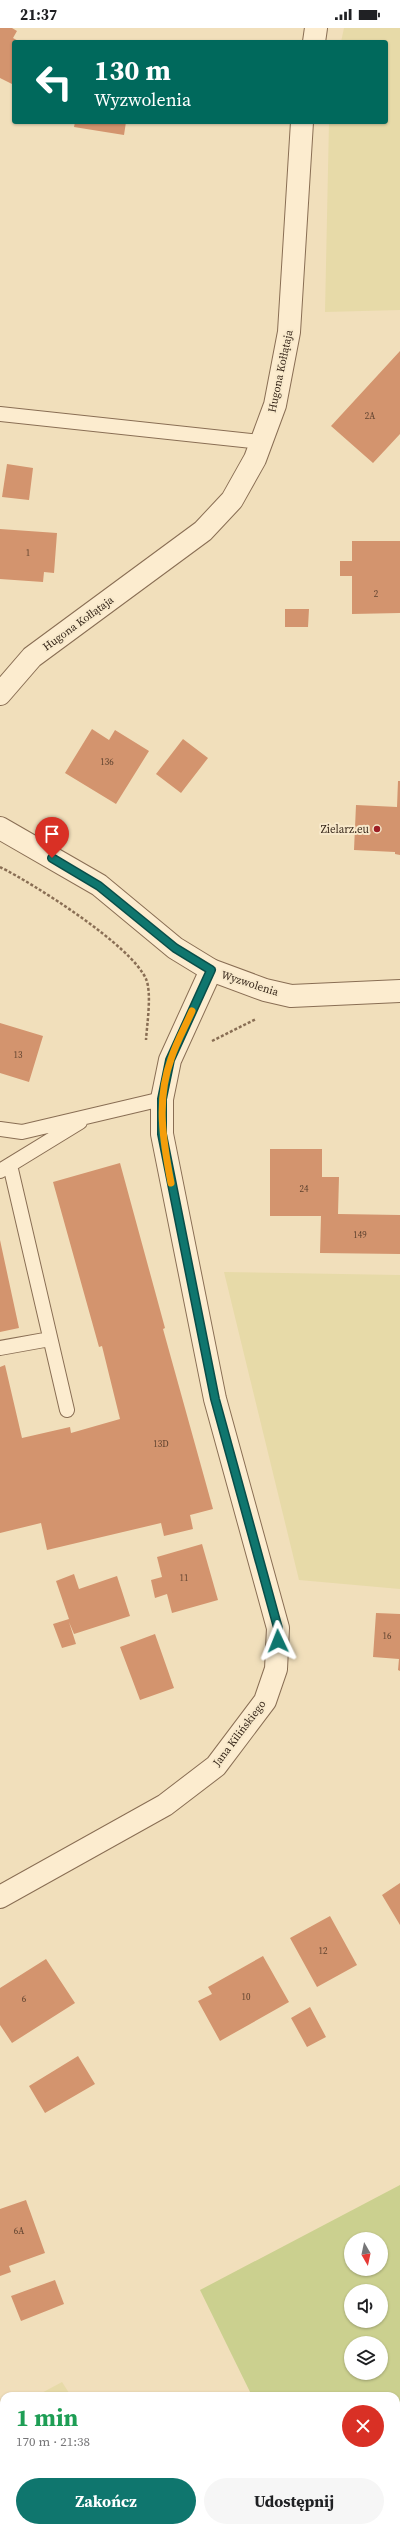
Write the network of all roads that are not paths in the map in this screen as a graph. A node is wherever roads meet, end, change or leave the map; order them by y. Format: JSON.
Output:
{"nodes":[{"id":1,"x":316,"y":28,"type":"edge"},
{"id":2,"x":314,"y":40,"type":"edge"},
{"id":3,"x":302,"y":124,"type":"edge"},
{"id":4,"x":0,"y":414,"type":"edge"},
{"id":5,"x":261,"y":442,"type":"junction"},
{"id":6,"x":0,"y":694,"type":"edge"},
{"id":7,"x":0,"y":828,"type":"edge"},
{"id":8,"x":211,"y":970,"type":"junction"},
{"id":9,"x":400,"y":991,"type":"edge"},
{"id":10,"x":162,"y":1099,"type":"junction"},
{"id":11,"x":91,"y":1115,"type":"junction"},
{"id":12,"x":0,"y":1128,"type":"edge"},
{"id":13,"x":5,"y":1168,"type":"edge"},
{"id":14,"x":50,"y":1338,"type":"junction"},
{"id":15,"x":0,"y":1348,"type":"edge"},
{"id":16,"x":67,"y":1410,"type":"dead end"},
{"id":17,"x":0,"y":1897,"type":"edge"}],
"edges":[{"from":1,"to":2,"type":"street"},
{"from":3,"to":5,"type":"street","name":"Hugona Kołłątaja"},
{"from":4,"to":5,"type":"lane"},
{"from":5,"to":6,"type":"street","name":"Hugona Kołłątaja"},
{"from":7,"to":8,"type":"street","name":"Wyzwolenia"},
{"from":8,"to":9,"type":"street","name":"Wyzwolenia"},
{"from":8,"to":10,"type":"street","name":"Jana Kilińskiego"},
{"from":10,"to":11,"type":"lane"},
{"from":10,"to":17,"type":"street","name":"Jana Kilińskiego"},
{"from":11,"to":12,"type":"lane"},
{"from":11,"to":13,"type":"lane"},
{"from":13,"to":14,"type":"lane"},
{"from":14,"to":15,"type":"lane"},
{"from":14,"to":16,"type":"lane"}]}
